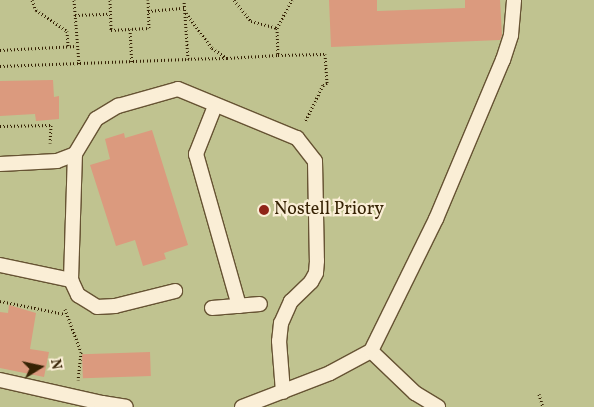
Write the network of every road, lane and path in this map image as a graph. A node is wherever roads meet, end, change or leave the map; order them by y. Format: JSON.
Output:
{"nodes":[{"id":1,"x":32,"y":0,"type":"edge"},
{"id":2,"x":74,"y":0,"type":"edge"},
{"id":3,"x":110,"y":0,"type":"edge"},
{"id":4,"x":148,"y":0,"type":"edge"},
{"id":5,"x":184,"y":0,"type":"edge"},
{"id":6,"x":234,"y":0,"type":"edge"},
{"id":7,"x":292,"y":0,"type":"edge"},
{"id":8,"x":514,"y":0,"type":"edge"},
{"id":9,"x":185,"y":10,"type":"junction"},
{"id":10,"x":148,"y":11,"type":"junction"},
{"id":11,"x":110,"y":14,"type":"junction"},
{"id":12,"x":75,"y":15,"type":"junction"},
{"id":13,"x":277,"y":28,"type":"junction"},
{"id":14,"x":130,"y":29,"type":"junction"},
{"id":15,"x":68,"y":46,"type":"junction"},
{"id":16,"x":77,"y":46,"type":"junction"},
{"id":17,"x":0,"y":50,"type":"edge"},
{"id":18,"x":278,"y":55,"type":"junction"},
{"id":19,"x":227,"y":58,"type":"junction"},
{"id":20,"x":188,"y":60,"type":"junction"},
{"id":21,"x":132,"y":62,"type":"junction"},
{"id":22,"x":79,"y":64,"type":"junction"},
{"id":23,"x":0,"y":66,"type":"edge"},
{"id":24,"x":215,"y":106,"type":"junction"},
{"id":25,"x":0,"y":126,"type":"edge"},
{"id":26,"x":297,"y":138,"type":"junction"},
{"id":27,"x":75,"y":154,"type":"junction"},
{"id":28,"x":49,"y":161,"type":"junction"},
{"id":29,"x":0,"y":164,"type":"edge"},
{"id":30,"x":0,"y":265,"type":"edge"},
{"id":31,"x":68,"y":279,"type":"junction"},
{"id":32,"x":175,"y":291,"type":"dead end"},
{"id":33,"x":0,"y":301,"type":"edge"},
{"id":34,"x":260,"y":304,"type":"dead end"},
{"id":35,"x":239,"y":306,"type":"junction"},
{"id":36,"x":212,"y":308,"type":"dead end"},
{"id":37,"x":65,"y":314,"type":"junction"},
{"id":38,"x":371,"y":351,"type":"junction"},
{"id":39,"x":0,"y":380,"type":"edge"},
{"id":40,"x":283,"y":392,"type":"junction"},
{"id":41,"x":539,"y":394,"type":"dead end"},
{"id":42,"x":76,"y":398,"type":"junction"},
{"id":43,"x":102,"y":405,"type":"edge"},
{"id":44,"x":126,"y":407,"type":"edge"},
{"id":45,"x":242,"y":407,"type":"edge"},
{"id":46,"x":438,"y":407,"type":"edge"},
{"id":47,"x":543,"y":407,"type":"edge"}],
"edges":[{"from":1,"to":15,"type":"path"},
{"from":2,"to":12,"type":"path"},
{"from":3,"to":11,"type":"path"},
{"from":4,"to":10,"type":"path"},
{"from":5,"to":9,"type":"path"},
{"from":6,"to":13,"type":"path"},
{"from":7,"to":13,"type":"path"},
{"from":8,"to":38,"type":"lane"},
{"from":9,"to":10,"type":"path"},
{"from":9,"to":19,"type":"path"},
{"from":9,"to":20,"type":"path"},
{"from":10,"to":14,"type":"path"},
{"from":11,"to":12,"type":"path"},
{"from":11,"to":14,"type":"path"},
{"from":12,"to":16,"type":"path"},
{"from":13,"to":18,"type":"path"},
{"from":14,"to":21,"type":"path"},
{"from":15,"to":16,"type":"path"},
{"from":15,"to":17,"type":"path"},
{"from":16,"to":22,"type":"path"},
{"from":18,"to":19,"type":"path"},
{"from":18,"to":26,"type":"path"},
{"from":19,"to":20,"type":"path"},
{"from":20,"to":21,"type":"path"},
{"from":21,"to":22,"type":"path"},
{"from":22,"to":23,"type":"path"},
{"from":24,"to":26,"type":"lane"},
{"from":24,"to":27,"type":"lane"},
{"from":24,"to":35,"type":"lane"},
{"from":25,"to":28,"type":"path"},
{"from":26,"to":40,"type":"lane"},
{"from":27,"to":28,"type":"lane"},
{"from":27,"to":31,"type":"lane"},
{"from":28,"to":29,"type":"lane"},
{"from":30,"to":31,"type":"lane"},
{"from":31,"to":32,"type":"lane"},
{"from":31,"to":37,"type":"path"},
{"from":33,"to":37,"type":"path"},
{"from":34,"to":35,"type":"lane"},
{"from":35,"to":36,"type":"lane"},
{"from":37,"to":42,"type":"path"},
{"from":38,"to":40,"type":"lane"},
{"from":38,"to":46,"type":"lane"},
{"from":39,"to":42,"type":"lane"},
{"from":40,"to":45,"type":"lane"},
{"from":41,"to":47,"type":"path"},
{"from":42,"to":43,"type":"lane"},
{"from":43,"to":44,"type":"lane"}]}
